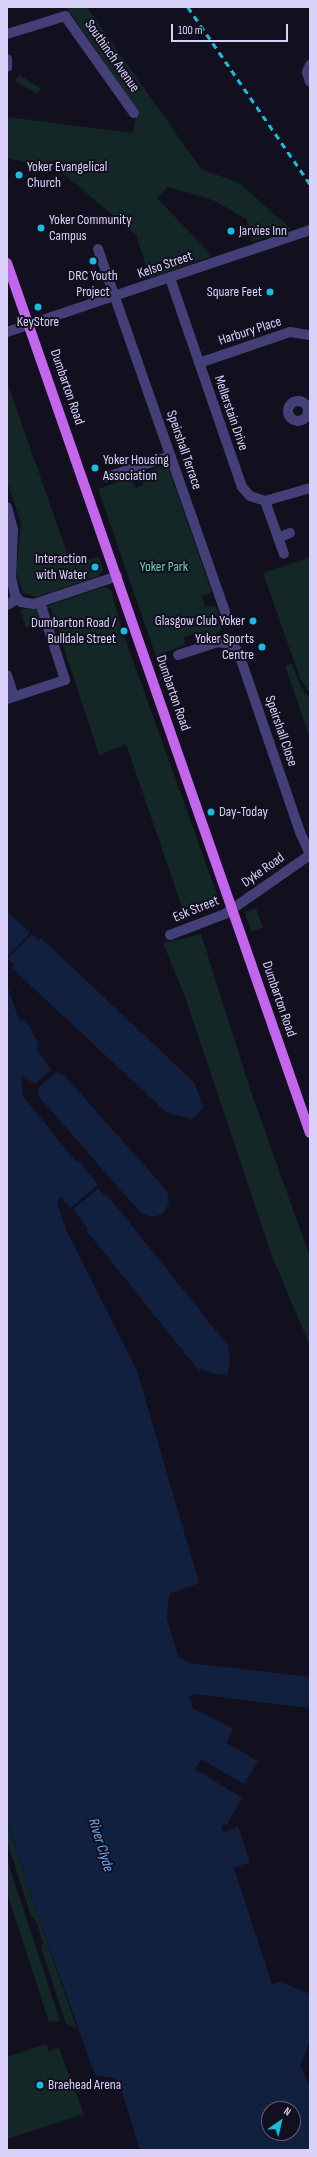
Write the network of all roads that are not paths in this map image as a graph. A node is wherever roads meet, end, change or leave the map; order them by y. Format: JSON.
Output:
{"nodes":[{"id":1,"x":7,"y":34,"type":"edge"},
{"id":2,"x":7,"y":59,"type":"edge"},
{"id":3,"x":310,"y":65,"type":"edge"},
{"id":4,"x":7,"y":67,"type":"edge"},
{"id":5,"x":310,"y":82,"type":"edge"},
{"id":6,"x":134,"y":113,"type":"dead end"},
{"id":7,"x":310,"y":230,"type":"edge"},
{"id":8,"x":98,"y":249,"type":"dead end"},
{"id":9,"x":7,"y":263,"type":"edge"},
{"id":10,"x":170,"y":278,"type":"junction"},
{"id":11,"x":115,"y":297,"type":"junction"},
{"id":12,"x":29,"y":325,"type":"junction"},
{"id":13,"x":7,"y":332,"type":"edge"},
{"id":14,"x":310,"y":335,"type":"edge"},
{"id":15,"x":199,"y":363,"type":"junction"},
{"id":16,"x":171,"y":456,"type":"junction"},
{"id":17,"x":107,"y":477,"type":"dead end"},
{"id":18,"x":310,"y":488,"type":"edge"},
{"id":19,"x":265,"y":501,"type":"junction"},
{"id":20,"x":8,"y":510,"type":"edge"},
{"id":21,"x":290,"y":533,"type":"dead end"},
{"id":22,"x":278,"y":538,"type":"junction"},
{"id":23,"x":284,"y":554,"type":"dead end"},
{"id":24,"x":117,"y":576,"type":"junction"},
{"id":25,"x":17,"y":599,"type":"junction"},
{"id":26,"x":40,"y":602,"type":"junction"},
{"id":27,"x":7,"y":605,"type":"edge"},
{"id":28,"x":225,"y":612,"type":"dead end"},
{"id":29,"x":178,"y":656,"type":"dead end"},
{"id":30,"x":7,"y":675,"type":"edge"},
{"id":31,"x":11,"y":697,"type":"edge"},
{"id":32,"x":310,"y":854,"type":"edge"},
{"id":33,"x":233,"y":909,"type":"junction"},
{"id":34,"x":170,"y":935,"type":"dead end"},
{"id":35,"x":310,"y":1133,"type":"edge"}],
"edges":[{"from":1,"to":6,"type":"street","name":"Southinch Avenue"},
{"from":2,"to":4,"type":"street"},
{"from":3,"to":5,"type":"street"},
{"from":7,"to":10,"type":"street","name":"Kelso Street"},
{"from":8,"to":11,"type":"street","name":"Speirshall Terrace"},
{"from":9,"to":12,"type":"main road","name":"Dumbarton Road"},
{"from":10,"to":11,"type":"street","name":"Kelso Street"},
{"from":10,"to":15,"type":"street","name":"Mellerstain Drive"},
{"from":11,"to":12,"type":"street","name":"Kelso Street"},
{"from":11,"to":16,"type":"street","name":"Speirshall Terrace"},
{"from":12,"to":13,"type":"street","name":"Kelso Street"},
{"from":12,"to":24,"type":"main road","name":"Dumbarton Road"},
{"from":14,"to":15,"type":"street","name":"Harbury Place"},
{"from":15,"to":19,"type":"street","name":"Mellerstain Drive"},
{"from":16,"to":17,"type":"street"},
{"from":16,"to":28,"type":"street","name":"Speirshall Terrace"},
{"from":18,"to":19,"type":"street"},
{"from":19,"to":22,"type":"street"},
{"from":20,"to":25,"type":"street"},
{"from":21,"to":22,"type":"street"},
{"from":22,"to":23,"type":"street"},
{"from":24,"to":26,"type":"street"},
{"from":24,"to":33,"type":"main road","name":"Dumbarton Road"},
{"from":25,"to":26,"type":"street"},
{"from":25,"to":27,"type":"street"},
{"from":26,"to":31,"type":"street"},
{"from":29,"to":32,"type":"street","name":"Speirshall Close"},
{"from":30,"to":31,"type":"street"},
{"from":32,"to":33,"type":"street","name":"Dyke Road"},
{"from":33,"to":34,"type":"street","name":"Esk Street"},
{"from":33,"to":35,"type":"main road","name":"Dumbarton Road"}]}
